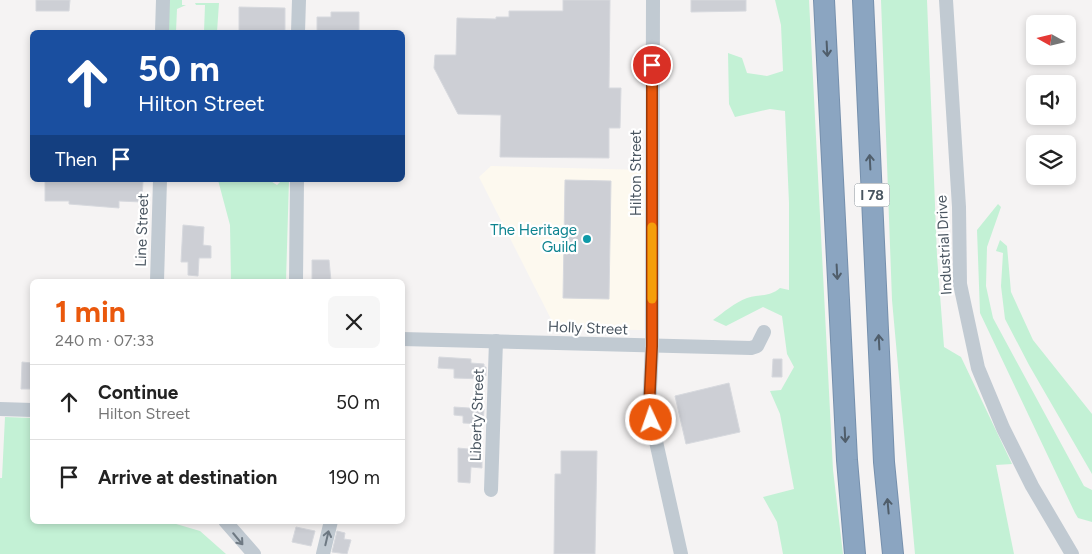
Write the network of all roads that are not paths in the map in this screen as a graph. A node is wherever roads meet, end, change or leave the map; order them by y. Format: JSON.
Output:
{"nodes":[{"id":1,"x":163,"y":0,"type":"edge"},
{"id":2,"x":299,"y":0,"type":"edge"},
{"id":3,"x":653,"y":0,"type":"edge"},
{"id":4,"x":824,"y":0,"type":"edge"},
{"id":5,"x":863,"y":0,"type":"edge"},
{"id":6,"x":946,"y":0,"type":"edge"},
{"id":7,"x":162,"y":30,"type":"edge"},
{"id":8,"x":298,"y":30,"type":"edge"},
{"id":9,"x":160,"y":182,"type":"edge"},
{"id":10,"x":297,"y":182,"type":"edge"},
{"id":11,"x":157,"y":279,"type":"edge"},
{"id":12,"x":296,"y":279,"type":"edge"},
{"id":13,"x":764,"y":332,"type":"dead end"},
{"id":14,"x":405,"y":339,"type":"edge"},
{"id":15,"x":496,"y":341,"type":"junction"},
{"id":16,"x":652,"y":346,"type":"junction"},
{"id":17,"x":0,"y":410,"type":"edge"},
{"id":18,"x":30,"y":410,"type":"edge"},
{"id":19,"x":490,"y":490,"type":"dead end"},
{"id":20,"x":228,"y":524,"type":"edge"},
{"id":21,"x":330,"y":524,"type":"edge"},
{"id":22,"x":254,"y":554,"type":"edge"},
{"id":23,"x":323,"y":554,"type":"edge"},
{"id":24,"x":680,"y":554,"type":"edge"},
{"id":25,"x":855,"y":554,"type":"edge"},
{"id":26,"x":893,"y":554,"type":"edge"},
{"id":27,"x":1072,"y":554,"type":"edge"}],
"edges":[{"from":1,"to":7,"type":"street"},
{"from":2,"to":8,"type":"street"},
{"from":3,"to":16,"type":"street","name":"Hilton Street"},
{"from":4,"to":25,"type":"highway","number":"I 78","one_way":true},
{"from":26,"to":5,"type":"highway","number":"I 78","one_way":true},
{"from":6,"to":27,"type":"street","name":"Industrial Drive"},
{"from":9,"to":11,"type":"street","name":"Line Street"},
{"from":10,"to":12,"type":"street"},
{"from":13,"to":16,"type":"street","name":"Holly Street"},
{"from":14,"to":15,"type":"street","name":"Holly Street"},
{"from":15,"to":16,"type":"street","name":"Holly Street"},
{"from":15,"to":19,"type":"street","name":"Liberty Street"},
{"from":16,"to":24,"type":"street","name":"Hilton Street"},
{"from":17,"to":18,"type":"street"},
{"from":20,"to":22,"type":"street","one_way":true},
{"from":23,"to":21,"type":"street","one_way":true}]}
